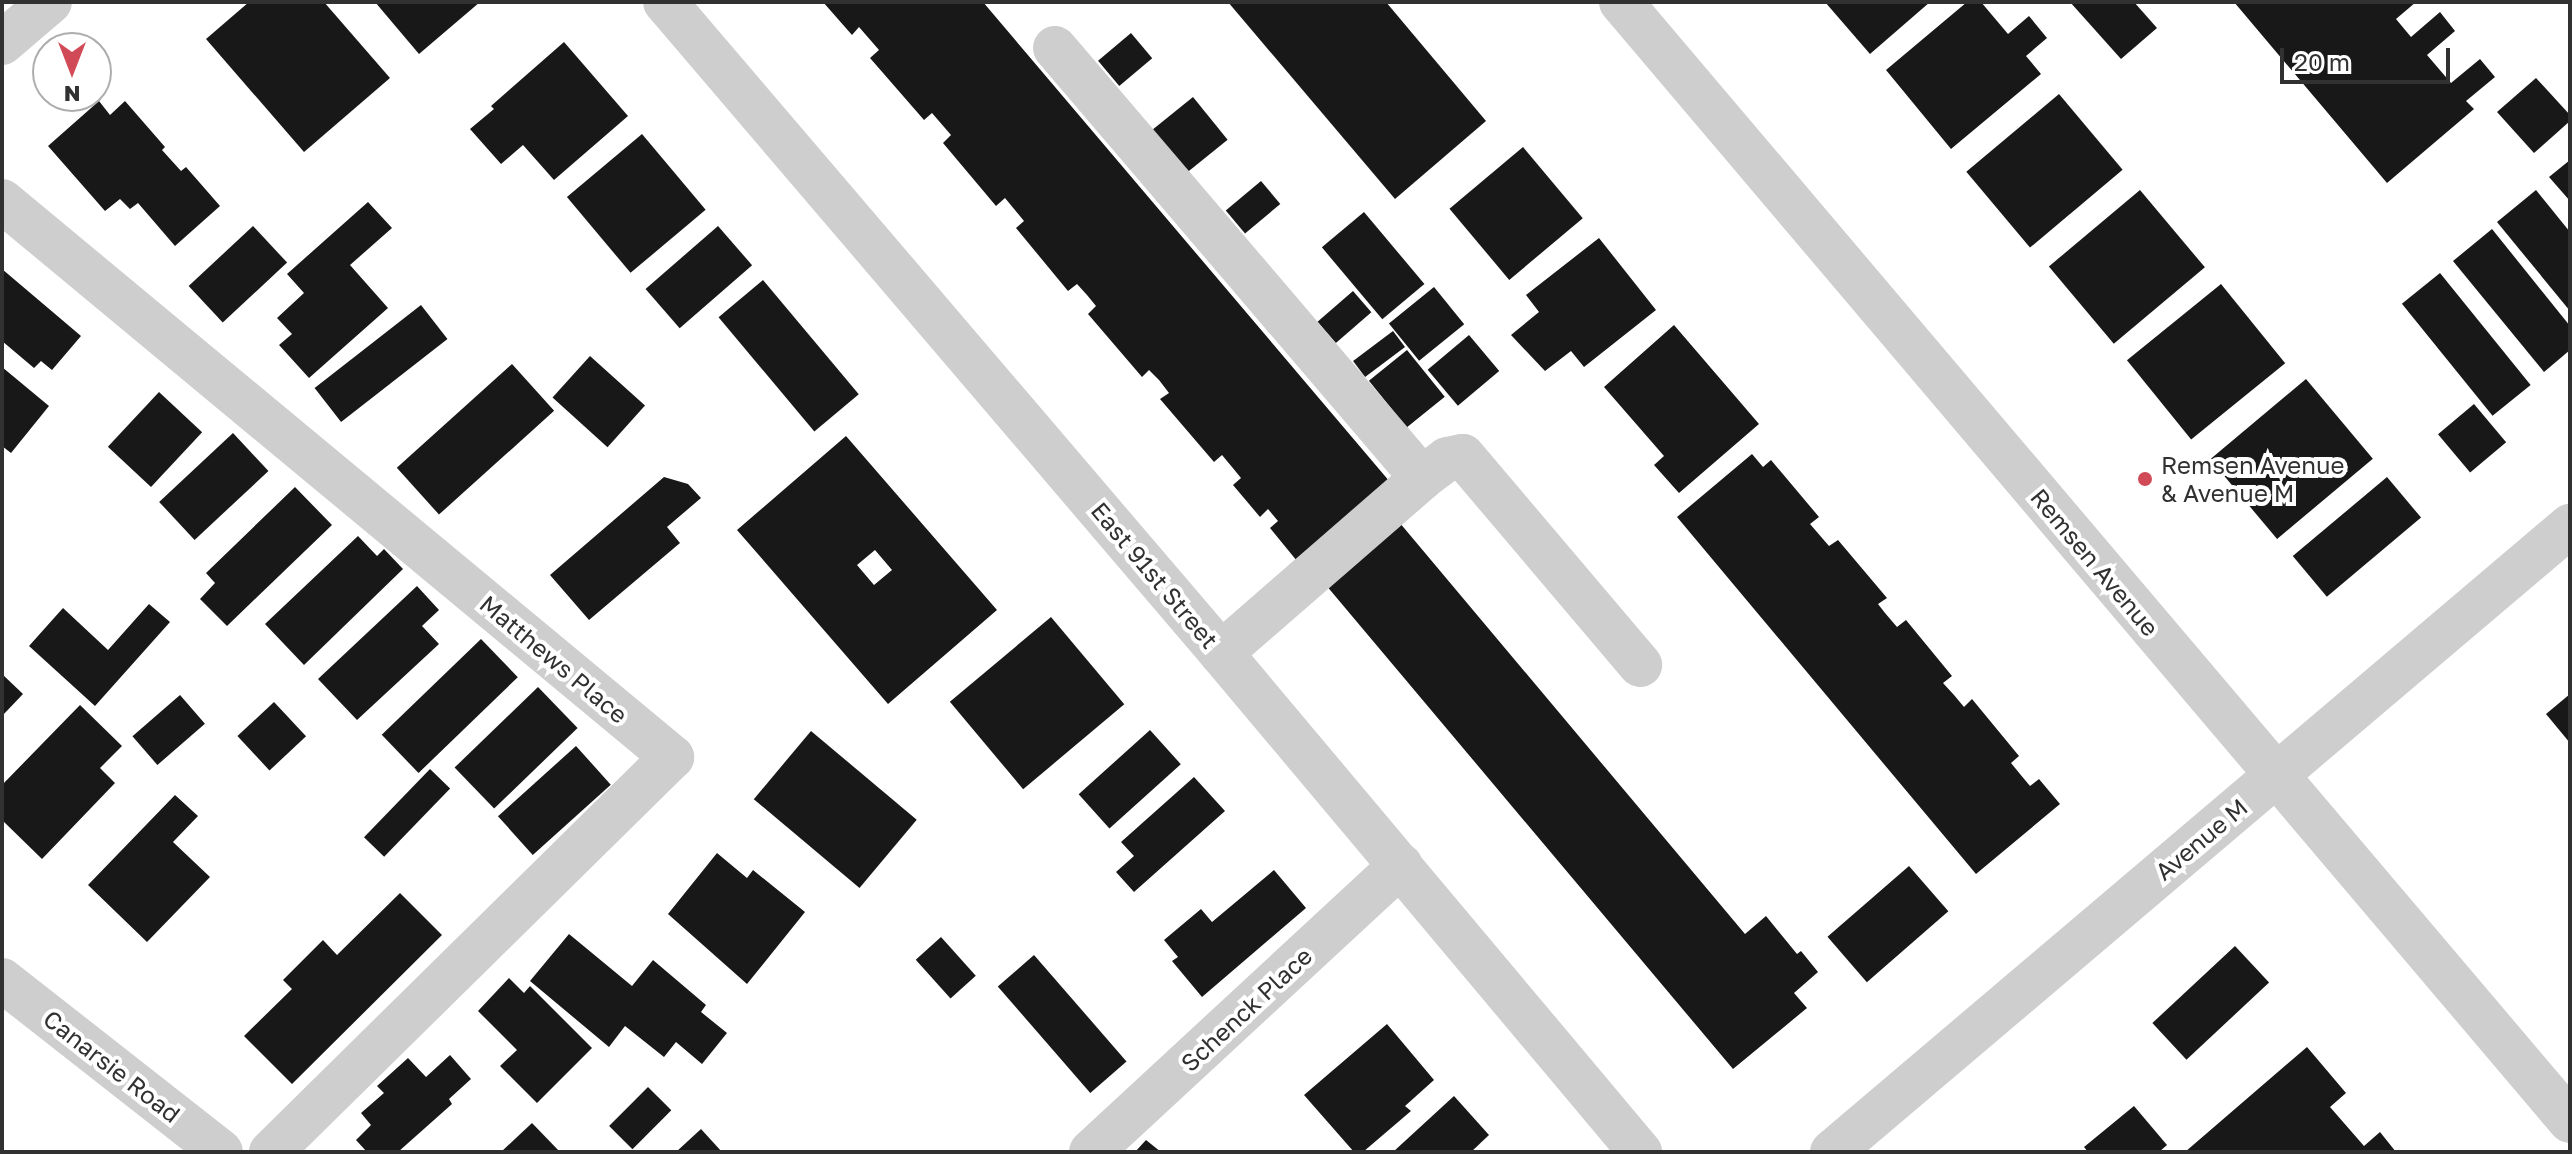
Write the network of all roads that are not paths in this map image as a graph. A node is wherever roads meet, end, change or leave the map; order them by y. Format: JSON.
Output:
{"nodes":[{"id":1,"x":50,"y":2,"type":"edge"},
{"id":2,"x":665,"y":2,"type":"edge"},
{"id":3,"x":1621,"y":2,"type":"edge"},
{"id":4,"x":2,"y":43,"type":"edge"},
{"id":5,"x":1055,"y":48,"type":"dead end"},
{"id":6,"x":2,"y":201,"type":"edge"},
{"id":7,"x":1422,"y":478,"type":"junction"},
{"id":8,"x":2570,"y":526,"type":"edge"},
{"id":9,"x":1221,"y":653,"type":"junction"},
{"id":10,"x":1640,"y":665,"type":"dead end"},
{"id":11,"x":2277,"y":775,"type":"junction"},
{"id":12,"x":1401,"y":865,"type":"junction"},
{"id":13,"x":2,"y":980,"type":"edge"},
{"id":14,"x":2570,"y":1121,"type":"edge"},
{"id":15,"x":221,"y":1152,"type":"edge"},
{"id":16,"x":271,"y":1152,"type":"edge"},
{"id":17,"x":1091,"y":1152,"type":"edge"},
{"id":18,"x":1640,"y":1152,"type":"edge"},
{"id":19,"x":1832,"y":1152,"type":"edge"}],
"edges":[{"from":1,"to":4,"type":"street"},
{"from":2,"to":9,"type":"street","name":"East 91st Street"},
{"from":3,"to":11,"type":"street","name":"Remsen Avenue"},
{"from":5,"to":7,"type":"street"},
{"from":6,"to":16,"type":"street","name":"Matthews Place"},
{"from":7,"to":9,"type":"street"},
{"from":7,"to":10,"type":"street"},
{"from":8,"to":11,"type":"street","name":"Avenue M"},
{"from":9,"to":12,"type":"street","name":"East 91st Street"},
{"from":11,"to":14,"type":"street","name":"Remsen Avenue"},
{"from":11,"to":19,"type":"street","name":"Avenue M"},
{"from":12,"to":17,"type":"street","name":"Schenck Place"},
{"from":12,"to":18,"type":"street","name":"East 91st Street"},
{"from":13,"to":15,"type":"street","name":"Canarsie Road"}]}
